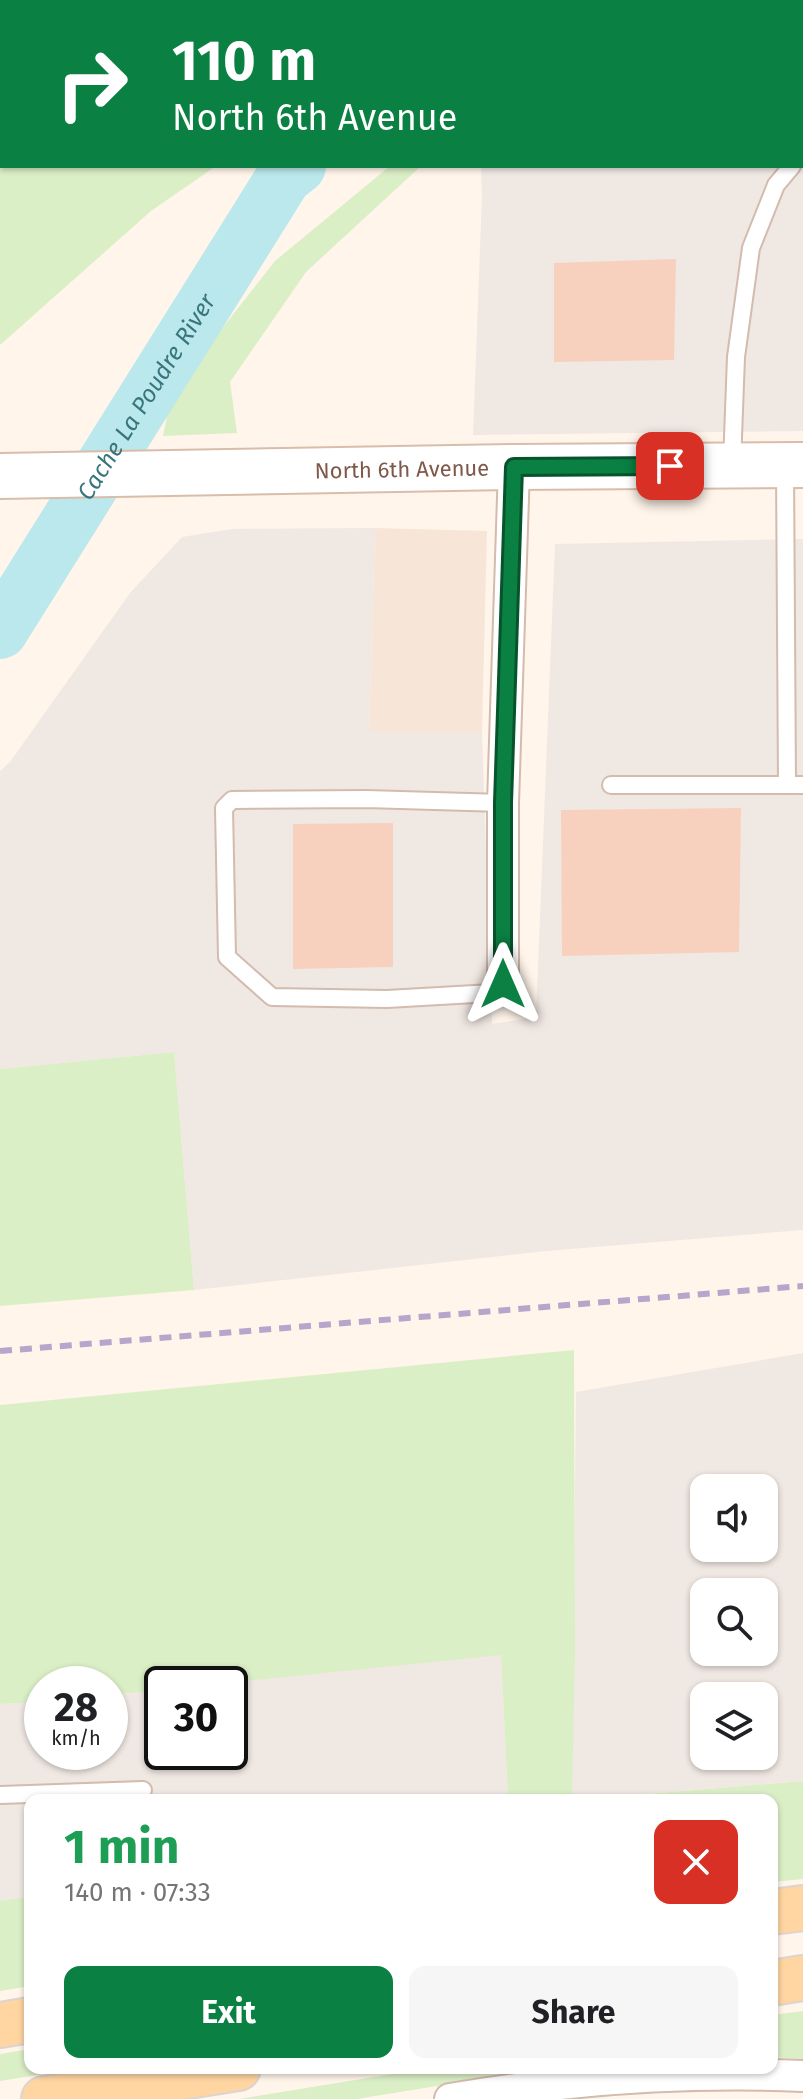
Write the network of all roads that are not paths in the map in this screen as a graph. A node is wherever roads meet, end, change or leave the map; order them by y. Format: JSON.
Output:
{"nodes":[{"id":1,"x":790,"y":168,"type":"edge"},
{"id":2,"x":732,"y":465,"type":"junction"},
{"id":3,"x":794,"y":465,"type":"edge"},
{"id":4,"x":514,"y":467,"type":"junction"},
{"id":5,"x":0,"y":476,"type":"edge"},
{"id":6,"x":611,"y":785,"type":"dead end"},
{"id":7,"x":795,"y":785,"type":"edge"},
{"id":8,"x":503,"y":803,"type":"junction"},
{"id":9,"x":503,"y":984,"type":"joint"},
{"id":10,"x":143,"y":1790,"type":"dead end"},
{"id":11,"x":24,"y":1794,"type":"edge"},
{"id":12,"x":29,"y":1794,"type":"edge"},
{"id":13,"x":0,"y":1795,"type":"edge"},
{"id":14,"x":803,"y":1908,"type":"edge"},
{"id":15,"x":778,"y":1911,"type":"edge"},
{"id":16,"x":803,"y":1978,"type":"edge"},
{"id":17,"x":778,"y":1982,"type":"edge"},
{"id":18,"x":24,"y":2021,"type":"edge"},
{"id":19,"x":0,"y":2025,"type":"edge"},
{"id":20,"x":200,"y":2074,"type":"edge"},
{"id":21,"x":691,"y":2074,"type":"edge"},
{"id":22,"x":756,"y":2074,"type":"edge"},
{"id":23,"x":803,"y":2076,"type":"edge"},
{"id":24,"x":510,"y":2094,"type":"edge"},
{"id":25,"x":44,"y":2099,"type":"edge"},
{"id":26,"x":450,"y":2099,"type":"edge"}],
"edges":[{"from":1,"to":2,"type":"lane"},
{"from":2,"to":3,"type":"street","name":"North 6th Avenue"},
{"from":2,"to":4,"type":"street","name":"North 6th Avenue"},
{"from":3,"to":7,"type":"lane"},
{"from":4,"to":5,"type":"street","name":"North 6th Avenue"},
{"from":4,"to":8,"type":"street"},
{"from":6,"to":7,"type":"lane"},
{"from":8,"to":9,"type":"street"},
{"from":8,"to":9,"type":"lane"},
{"from":10,"to":12,"type":"lane"},
{"from":11,"to":13,"type":"lane"},
{"from":14,"to":15,"type":"main road"},
{"from":16,"to":17,"type":"main road"},
{"from":18,"to":19,"type":"main road"},
{"from":20,"to":25,"type":"main road"},
{"from":21,"to":24,"type":"street"},
{"from":22,"to":23,"type":"street"},
{"from":24,"to":26,"type":"street"}]}
